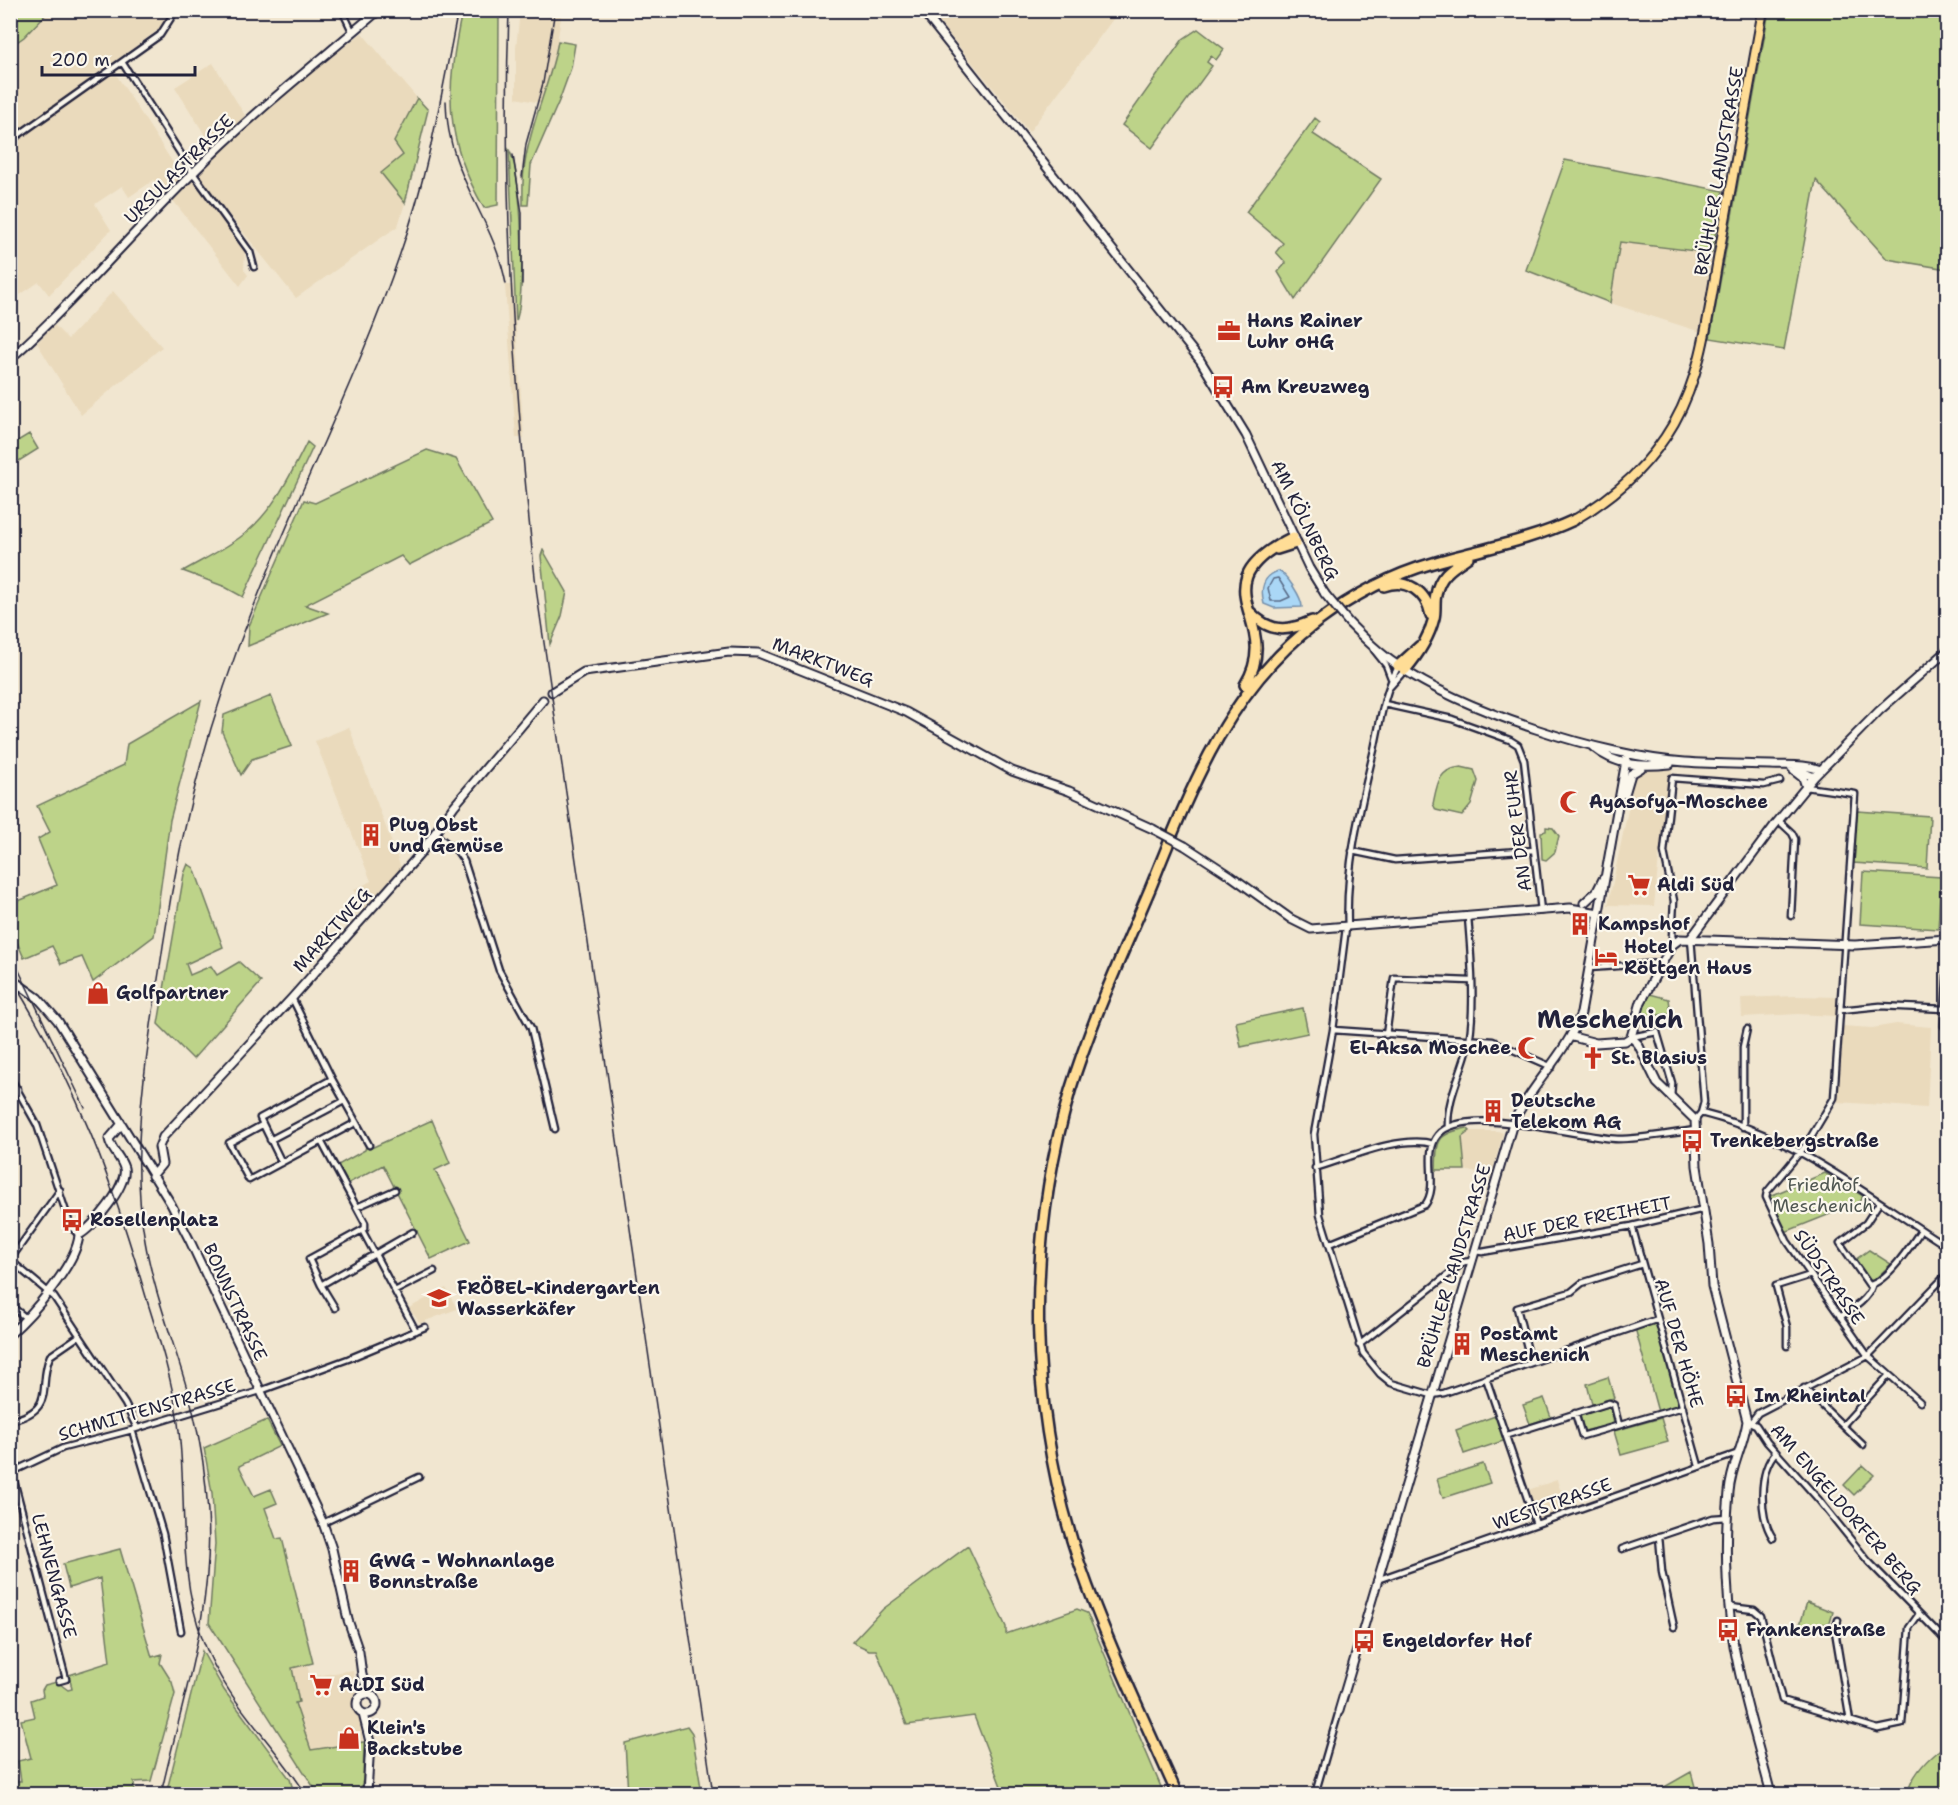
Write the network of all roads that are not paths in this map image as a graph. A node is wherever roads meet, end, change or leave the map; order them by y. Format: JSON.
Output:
{"nodes":[{"id":1,"x":176,"y":10,"type":"edge"},
{"id":2,"x":342,"y":10,"type":"edge"},
{"id":3,"x":379,"y":10,"type":"edge"},
{"id":4,"x":921,"y":10,"type":"edge"},
{"id":5,"x":1763,"y":10,"type":"edge"},
{"id":6,"x":353,"y":33,"type":"junction"},
{"id":7,"x":122,"y":62,"type":"junction"},
{"id":8,"x":10,"y":141,"type":"edge"},
{"id":9,"x":193,"y":173,"type":"junction"},
{"id":10,"x":254,"y":267,"type":"dead end"},
{"id":11,"x":10,"y":359,"type":"edge"},
{"id":12,"x":1574,"y":520,"type":"joint"},
{"id":13,"x":1295,"y":540,"type":"junction"},
{"id":14,"x":1474,"y":552,"type":"junction"},
{"id":15,"x":1364,"y":592,"type":"junction"},
{"id":16,"x":1248,"y":610,"type":"junction"},
{"id":17,"x":1326,"y":615,"type":"junction"},
{"id":18,"x":1433,"y":623,"type":"junction"},
{"id":19,"x":1367,"y":641,"type":"junction"},
{"id":20,"x":1947,"y":650,"type":"edge"},
{"id":21,"x":1402,"y":668,"type":"junction"},
{"id":22,"x":1391,"y":678,"type":"junction"},
{"id":23,"x":1389,"y":688,"type":"junction"},
{"id":24,"x":552,"y":692,"type":"dead end"},
{"id":25,"x":543,"y":700,"type":"dead end"},
{"id":26,"x":1384,"y":704,"type":"junction"},
{"id":27,"x":1238,"y":705,"type":"junction"},
{"id":28,"x":1592,"y":746,"type":"junction"},
{"id":29,"x":1627,"y":755,"type":"junction"},
{"id":30,"x":1684,"y":762,"type":"junction"},
{"id":31,"x":1626,"y":764,"type":"junction"},
{"id":32,"x":1644,"y":766,"type":"junction"},
{"id":33,"x":1783,"y":766,"type":"junction"},
{"id":34,"x":1821,"y":770,"type":"junction"},
{"id":35,"x":1814,"y":777,"type":"junction"},
{"id":36,"x":1780,"y":782,"type":"dead end"},
{"id":37,"x":1806,"y":787,"type":"junction"},
{"id":38,"x":1620,"y":800,"type":"junction"},
{"id":39,"x":1778,"y":820,"type":"junction"},
{"id":40,"x":435,"y":834,"type":"junction"},
{"id":41,"x":1534,"y":850,"type":"junction"},
{"id":42,"x":1352,"y":851,"type":"junction"},
{"id":43,"x":1606,"y":875,"type":"junction"},
{"id":44,"x":1584,"y":903,"type":"junction"},
{"id":45,"x":1600,"y":903,"type":"junction"},
{"id":46,"x":1570,"y":908,"type":"junction"},
{"id":47,"x":1541,"y":911,"type":"junction"},
{"id":48,"x":1599,"y":913,"type":"junction"},
{"id":49,"x":1791,"y":916,"type":"dead end"},
{"id":50,"x":1468,"y":917,"type":"junction"},
{"id":51,"x":1347,"y":928,"type":"junction"},
{"id":52,"x":1691,"y":938,"type":"junction"},
{"id":53,"x":1947,"y":939,"type":"edge"},
{"id":54,"x":1674,"y":942,"type":"junction"},
{"id":55,"x":1844,"y":945,"type":"junction"},
{"id":56,"x":1663,"y":961,"type":"junction"},
{"id":57,"x":1649,"y":965,"type":"junction"},
{"id":58,"x":1947,"y":965,"type":"edge"},
{"id":59,"x":1589,"y":968,"type":"junction"},
{"id":60,"x":1654,"y":977,"type":"junction"},
{"id":61,"x":10,"y":978,"type":"edge"},
{"id":62,"x":1471,"y":981,"type":"junction"},
{"id":63,"x":292,"y":998,"type":"junction"},
{"id":64,"x":1945,"y":1009,"type":"junction"},
{"id":65,"x":1840,"y":1010,"type":"junction"},
{"id":66,"x":1944,"y":1026,"type":"dead end"},
{"id":67,"x":1747,"y":1029,"type":"dead end"},
{"id":68,"x":1333,"y":1030,"type":"junction"},
{"id":69,"x":1386,"y":1035,"type":"junction"},
{"id":70,"x":1573,"y":1037,"type":"junction"},
{"id":71,"x":1631,"y":1037,"type":"junction"},
{"id":72,"x":1469,"y":1039,"type":"junction"},
{"id":73,"x":1552,"y":1067,"type":"junction"},
{"id":74,"x":10,"y":1077,"type":"edge"},
{"id":75,"x":332,"y":1079,"type":"junction"},
{"id":76,"x":18,"y":1089,"type":"junction"},
{"id":77,"x":10,"y":1094,"type":"edge"},
{"id":78,"x":1671,"y":1098,"type":"junction"},
{"id":79,"x":344,"y":1101,"type":"junction"},
{"id":80,"x":1701,"y":1113,"type":"junction"},
{"id":81,"x":1695,"y":1120,"type":"junction"},
{"id":82,"x":356,"y":1123,"type":"junction"},
{"id":83,"x":1513,"y":1123,"type":"junction"},
{"id":84,"x":262,"y":1125,"type":"junction"},
{"id":85,"x":120,"y":1126,"type":"junction"},
{"id":86,"x":1448,"y":1127,"type":"junction"},
{"id":87,"x":1743,"y":1127,"type":"junction"},
{"id":88,"x":555,"y":1129,"type":"dead end"},
{"id":89,"x":1696,"y":1130,"type":"junction"},
{"id":90,"x":270,"y":1140,"type":"junction"},
{"id":91,"x":321,"y":1141,"type":"junction"},
{"id":92,"x":1433,"y":1144,"type":"junction"},
{"id":93,"x":369,"y":1145,"type":"dead end"},
{"id":94,"x":1800,"y":1152,"type":"junction"},
{"id":95,"x":282,"y":1163,"type":"junction"},
{"id":96,"x":1315,"y":1168,"type":"junction"},
{"id":97,"x":152,"y":1176,"type":"junction"},
{"id":98,"x":60,"y":1190,"type":"junction"},
{"id":99,"x":395,"y":1190,"type":"dead end"},
{"id":100,"x":1879,"y":1203,"type":"junction"},
{"id":101,"x":357,"y":1207,"type":"junction"},
{"id":102,"x":1704,"y":1209,"type":"junction"},
{"id":103,"x":1632,"y":1226,"type":"junction"},
{"id":104,"x":362,"y":1230,"type":"junction"},
{"id":105,"x":1921,"y":1230,"type":"junction"},
{"id":106,"x":413,"y":1232,"type":"dead end"},
{"id":107,"x":79,"y":1235,"type":"junction"},
{"id":108,"x":1329,"y":1244,"type":"junction"},
{"id":109,"x":1947,"y":1247,"type":"edge"},
{"id":110,"x":1475,"y":1251,"type":"junction"},
{"id":111,"x":375,"y":1254,"type":"junction"},
{"id":112,"x":10,"y":1260,"type":"edge"},
{"id":113,"x":1472,"y":1261,"type":"junction"},
{"id":114,"x":1642,"y":1264,"type":"junction"},
{"id":115,"x":434,"y":1271,"type":"dead end"},
{"id":116,"x":1947,"y":1274,"type":"edge"},
{"id":117,"x":1811,"y":1275,"type":"junction"},
{"id":118,"x":321,"y":1285,"type":"junction"},
{"id":119,"x":1872,"y":1286,"type":"junction"},
{"id":120,"x":48,"y":1290,"type":"junction"},
{"id":121,"x":395,"y":1291,"type":"junction"},
{"id":122,"x":10,"y":1305,"type":"edge"},
{"id":123,"x":335,"y":1308,"type":"dead end"},
{"id":124,"x":1840,"y":1317,"type":"junction"},
{"id":125,"x":26,"y":1318,"type":"junction"},
{"id":126,"x":1658,"y":1319,"type":"junction"},
{"id":127,"x":425,"y":1328,"type":"dead end"},
{"id":128,"x":416,"y":1331,"type":"junction"},
{"id":129,"x":10,"y":1334,"type":"edge"},
{"id":130,"x":79,"y":1336,"type":"junction"},
{"id":131,"x":1359,"y":1345,"type":"junction"},
{"id":132,"x":1787,"y":1346,"type":"dead end"},
{"id":133,"x":1868,"y":1356,"type":"junction"},
{"id":134,"x":1531,"y":1363,"type":"junction"},
{"id":135,"x":1889,"y":1374,"type":"junction"},
{"id":136,"x":1486,"y":1378,"type":"junction"},
{"id":137,"x":1804,"y":1388,"type":"junction"},
{"id":138,"x":260,"y":1390,"type":"junction"},
{"id":139,"x":1432,"y":1395,"type":"junction"},
{"id":140,"x":1920,"y":1402,"type":"dead end"},
{"id":141,"x":1683,"y":1407,"type":"junction"},
{"id":142,"x":1575,"y":1413,"type":"junction"},
{"id":143,"x":10,"y":1421,"type":"edge"},
{"id":144,"x":1749,"y":1422,"type":"junction"},
{"id":145,"x":1619,"y":1425,"type":"junction"},
{"id":146,"x":1843,"y":1425,"type":"junction"},
{"id":147,"x":135,"y":1429,"type":"junction"},
{"id":148,"x":1507,"y":1435,"type":"junction"},
{"id":149,"x":1863,"y":1445,"type":"dead end"},
{"id":150,"x":1776,"y":1452,"type":"junction"},
{"id":151,"x":1736,"y":1454,"type":"junction"},
{"id":152,"x":1700,"y":1467,"type":"junction"},
{"id":153,"x":11,"y":1473,"type":"edge"},
{"id":154,"x":419,"y":1477,"type":"dead end"},
{"id":155,"x":1728,"y":1516,"type":"junction"},
{"id":156,"x":323,"y":1523,"type":"junction"},
{"id":157,"x":1536,"y":1524,"type":"junction"},
{"id":158,"x":1659,"y":1536,"type":"junction"},
{"id":159,"x":1773,"y":1538,"type":"dead end"},
{"id":160,"x":1622,"y":1549,"type":"dead end"},
{"id":161,"x":1377,"y":1580,"type":"junction"},
{"id":162,"x":1730,"y":1607,"type":"junction"},
{"id":163,"x":1919,"y":1614,"type":"junction"},
{"id":164,"x":1838,"y":1620,"type":"dead end"},
{"id":165,"x":1674,"y":1627,"type":"dead end"},
{"id":166,"x":181,"y":1631,"type":"dead end"},
{"id":167,"x":1947,"y":1643,"type":"edge"},
{"id":168,"x":362,"y":1675,"type":"junction"},
{"id":169,"x":60,"y":1681,"type":"dead end"},
{"id":170,"x":369,"y":1695,"type":"junction"},
{"id":171,"x":359,"y":1698,"type":"junction"},
{"id":172,"x":1339,"y":1711,"type":"joint"},
{"id":173,"x":373,"y":1712,"type":"junction"},
{"id":174,"x":363,"y":1714,"type":"junction"},
{"id":175,"x":1850,"y":1721,"type":"junction"},
{"id":176,"x":369,"y":1726,"type":"junction"},
{"id":177,"x":367,"y":1794,"type":"edge"},
{"id":178,"x":1177,"y":1794,"type":"edge"},
{"id":179,"x":1315,"y":1794,"type":"edge"},
{"id":180,"x":1771,"y":1794,"type":"edge"}],
"edges":[{"from":1,"to":7,"type":"street"},
{"from":2,"to":6,"type":"street"},
{"from":3,"to":6,"type":"street","name":"URSULASTRASSE"},
{"from":4,"to":13,"type":"street","name":"AM KÖLNBERG"},
{"from":5,"to":12,"type":"main road","name":"BRÜHLER LANDSTRASSE"},
{"from":6,"to":9,"type":"street","name":"URSULASTRASSE"},
{"from":7,"to":8,"type":"street"},
{"from":7,"to":9,"type":"street"},
{"from":9,"to":10,"type":"street"},
{"from":9,"to":11,"type":"street","name":"URSULASTRASSE"},
{"from":12,"to":14,"type":"highway"},
{"from":13,"to":16,"type":"highway"},
{"from":13,"to":19,"type":"street","name":"AM KÖLNBERG","bridge":true},
{"from":14,"to":15,"type":"highway"},
{"from":14,"to":18,"type":"highway"},
{"from":15,"to":17,"type":"highway"},
{"from":15,"to":18,"type":"highway"},
{"from":16,"to":17,"type":"highway"},
{"from":16,"to":27,"type":"highway"},
{"from":17,"to":27,"type":"highway"},
{"from":18,"to":21,"type":"highway"},
{"from":19,"to":21,"type":"street","name":"AM KÖLNBERG"},
{"from":19,"to":22,"type":"street"},
{"from":20,"to":34,"type":"street"},
{"from":21,"to":22,"type":"street"},
{"from":21,"to":23,"type":"street"},
{"from":21,"to":28,"type":"street","name":"AM KÖLNBERG"},
{"from":22,"to":23,"type":"street"},
{"from":23,"to":26,"type":"street"},
{"from":24,"to":51,"type":"street","name":"MARKTWEG","bridge":true},
{"from":25,"to":40,"type":"street","name":"MARKTWEG"},
{"from":26,"to":41,"type":"street","name":"AN DER FUHR"},
{"from":26,"to":42,"type":"street"},
{"from":27,"to":178,"type":"highway"},
{"from":28,"to":29,"type":"street","name":"AM KÖLNBERG"},
{"from":28,"to":31,"type":"street","name":"AM KÖLNBERG"},
{"from":29,"to":30,"type":"street","name":"AM KÖLNBERG"},
{"from":29,"to":31,"type":"street","name":"BRÜHLER LANDSTRASSE"},
{"from":30,"to":32,"type":"street","name":"AM KÖLNBERG"},
{"from":30,"to":33,"type":"street","name":"AM KÖLNBERG"},
{"from":31,"to":32,"type":"street","name":"AM KÖLNBERG"},
{"from":31,"to":38,"type":"street","name":"BRÜHLER LANDSTRASSE"},
{"from":32,"to":38,"type":"street"},
{"from":33,"to":34,"type":"street","name":"AM KÖLNBERG"},
{"from":33,"to":35,"type":"street","name":"AM KÖLNBERG"},
{"from":33,"to":37,"type":"street"},
{"from":34,"to":35,"type":"street"},
{"from":35,"to":37,"type":"street"},
{"from":36,"to":54,"type":"street"},
{"from":37,"to":39,"type":"street"},
{"from":37,"to":55,"type":"street"},
{"from":38,"to":43,"type":"street","name":"BRÜHLER LANDSTRASSE"},
{"from":39,"to":49,"type":"street"},
{"from":39,"to":52,"type":"street"},
{"from":40,"to":63,"type":"street","name":"MARKTWEG"},
{"from":40,"to":88,"type":"street"},
{"from":41,"to":42,"type":"street"},
{"from":41,"to":47,"type":"street","name":"AN DER FUHR"},
{"from":42,"to":51,"type":"street"},
{"from":43,"to":44,"type":"street"},
{"from":43,"to":45,"type":"street","name":"BRÜHLER LANDSTRASSE"},
{"from":44,"to":45,"type":"street"},
{"from":44,"to":46,"type":"street"},
{"from":45,"to":48,"type":"street","name":"BRÜHLER LANDSTRASSE"},
{"from":46,"to":47,"type":"street","name":"MARKTWEG"},
{"from":46,"to":48,"type":"street"},
{"from":47,"to":50,"type":"street","name":"MARKTWEG"},
{"from":48,"to":59,"type":"street","name":"BRÜHLER LANDSTRASSE"},
{"from":50,"to":51,"type":"street","name":"MARKTWEG"},
{"from":50,"to":62,"type":"street"},
{"from":51,"to":68,"type":"street"},
{"from":52,"to":54,"type":"street"},
{"from":52,"to":55,"type":"street"},
{"from":52,"to":80,"type":"street"},
{"from":53,"to":55,"type":"street"},
{"from":54,"to":56,"type":"street"},
{"from":55,"to":65,"type":"street"},
{"from":56,"to":57,"type":"street"},
{"from":56,"to":60,"type":"street"},
{"from":57,"to":59,"type":"street"},
{"from":57,"to":60,"type":"street"},
{"from":58,"to":64,"type":"street"},
{"from":59,"to":70,"type":"street","name":"BRÜHLER LANDSTRASSE"},
{"from":60,"to":71,"type":"street"},
{"from":61,"to":85,"type":"street","name":"BONNSTRASSE"},
{"from":62,"to":69,"type":"street"},
{"from":62,"to":72,"type":"street"},
{"from":63,"to":75,"type":"street"},
{"from":63,"to":97,"type":"street","name":"MARKTWEG"},
{"from":64,"to":65,"type":"street"},
{"from":64,"to":66,"type":"street"},
{"from":65,"to":94,"type":"street"},
{"from":67,"to":87,"type":"street"},
{"from":68,"to":69,"type":"street"},
{"from":68,"to":96,"type":"street"},
{"from":69,"to":72,"type":"street"},
{"from":70,"to":71,"type":"street"},
{"from":70,"to":73,"type":"street","name":"BRÜHLER LANDSTRASSE"},
{"from":71,"to":78,"type":"street"},
{"from":71,"to":78,"type":"street"},
{"from":72,"to":73,"type":"street"},
{"from":72,"to":86,"type":"street"},
{"from":73,"to":83,"type":"street","name":"BRÜHLER LANDSTRASSE"},
{"from":74,"to":76,"type":"street"},
{"from":75,"to":79,"type":"street"},
{"from":75,"to":84,"type":"street"},
{"from":76,"to":77,"type":"street"},
{"from":76,"to":98,"type":"street"},
{"from":78,"to":81,"type":"street"},
{"from":79,"to":82,"type":"street"},
{"from":79,"to":90,"type":"street"},
{"from":80,"to":81,"type":"street"},
{"from":80,"to":87,"type":"street"},
{"from":81,"to":89,"type":"street"},
{"from":82,"to":91,"type":"street"},
{"from":82,"to":93,"type":"street"},
{"from":83,"to":86,"type":"street"},
{"from":83,"to":89,"type":"street"},
{"from":83,"to":110,"type":"street","name":"BRÜHLER LANDSTRASSE"},
{"from":84,"to":90,"type":"street"},
{"from":84,"to":95,"type":"street"},
{"from":85,"to":97,"type":"street","name":"BONNSTRASSE"},
{"from":85,"to":107,"type":"street"},
{"from":86,"to":92,"type":"street"},
{"from":87,"to":94,"type":"street"},
{"from":89,"to":102,"type":"street"},
{"from":90,"to":95,"type":"street"},
{"from":91,"to":95,"type":"street"},
{"from":91,"to":101,"type":"street"},
{"from":92,"to":96,"type":"street"},
{"from":92,"to":108,"type":"street"},
{"from":94,"to":100,"type":"street"},
{"from":94,"to":117,"type":"street","name":"SÜDSTRASSE"},
{"from":96,"to":108,"type":"street"},
{"from":97,"to":138,"type":"street","name":"BONNSTRASSE"},
{"from":98,"to":107,"type":"street"},
{"from":98,"to":112,"type":"street"},
{"from":99,"to":101,"type":"street"},
{"from":100,"to":105,"type":"street"},
{"from":100,"to":119,"type":"street"},
{"from":101,"to":104,"type":"street"},
{"from":102,"to":103,"type":"street","name":"AUF DER FREIHEIT"},
{"from":102,"to":144,"type":"street"},
{"from":103,"to":110,"type":"street","name":"AUF DER FREIHEIT"},
{"from":103,"to":114,"type":"street","name":"AUF DER HÖHE"},
{"from":104,"to":111,"type":"street"},
{"from":104,"to":118,"type":"street"},
{"from":105,"to":109,"type":"street"},
{"from":105,"to":119,"type":"street"},
{"from":106,"to":111,"type":"street"},
{"from":107,"to":120,"type":"street"},
{"from":108,"to":131,"type":"street"},
{"from":110,"to":113,"type":"street","name":"BRÜHLER LANDSTRASSE"},
{"from":111,"to":118,"type":"street"},
{"from":111,"to":121,"type":"street"},
{"from":112,"to":120,"type":"street"},
{"from":113,"to":131,"type":"street"},
{"from":113,"to":139,"type":"street","name":"BRÜHLER LANDSTRASSE"},
{"from":114,"to":126,"type":"street","name":"AUF DER HÖHE"},
{"from":114,"to":134,"type":"street"},
{"from":115,"to":121,"type":"street"},
{"from":116,"to":133,"type":"street"},
{"from":117,"to":124,"type":"street","name":"SÜDSTRASSE"},
{"from":117,"to":132,"type":"street"},
{"from":118,"to":123,"type":"street"},
{"from":119,"to":124,"type":"street"},
{"from":120,"to":125,"type":"street"},
{"from":120,"to":130,"type":"street"},
{"from":121,"to":128,"type":"street"},
{"from":122,"to":125,"type":"street"},
{"from":124,"to":133,"type":"street","name":"SÜDSTRASSE"},
{"from":125,"to":129,"type":"street"},
{"from":126,"to":134,"type":"street"},
{"from":126,"to":141,"type":"street","name":"AUF DER HÖHE"},
{"from":127,"to":128,"type":"street","name":"SCHMITTENSTRASSE"},
{"from":128,"to":138,"type":"street","name":"SCHMITTENSTRASSE"},
{"from":130,"to":143,"type":"street"},
{"from":130,"to":147,"type":"street"},
{"from":131,"to":139,"type":"street"},
{"from":133,"to":135,"type":"street","name":"SÜDSTRASSE"},
{"from":133,"to":137,"type":"street"},
{"from":134,"to":136,"type":"street"},
{"from":135,"to":140,"type":"street","name":"SÜDSTRASSE"},
{"from":135,"to":146,"type":"street"},
{"from":136,"to":139,"type":"street"},
{"from":136,"to":148,"type":"street"},
{"from":137,"to":144,"type":"street"},
{"from":137,"to":146,"type":"street"},
{"from":138,"to":147,"type":"street","name":"SCHMITTENSTRASSE"},
{"from":138,"to":156,"type":"street","name":"BONNSTRASSE"},
{"from":139,"to":161,"type":"street","name":"BRÜHLER LANDSTRASSE"},
{"from":141,"to":145,"type":"street"},
{"from":141,"to":152,"type":"street","name":"AUF DER HÖHE"},
{"from":142,"to":145,"type":"street"},
{"from":142,"to":145,"type":"street"},
{"from":142,"to":148,"type":"street"},
{"from":144,"to":150,"type":"street","name":"AM ENGELDORFER BERG"},
{"from":144,"to":151,"type":"street"},
{"from":146,"to":149,"type":"street"},
{"from":147,"to":153,"type":"street","name":"SCHMITTENSTRASSE"},
{"from":147,"to":166,"type":"street"},
{"from":148,"to":157,"type":"street"},
{"from":150,"to":159,"type":"street"},
{"from":150,"to":163,"type":"street","name":"AM ENGELDORFER BERG"},
{"from":151,"to":152,"type":"street","name":"WESTSTRASSE"},
{"from":151,"to":155,"type":"street"},
{"from":152,"to":157,"type":"street","name":"WESTSTRASSE"},
{"from":153,"to":169,"type":"street","name":"LEHNENGASSE"},
{"from":154,"to":156,"type":"street"},
{"from":155,"to":158,"type":"street"},
{"from":155,"to":162,"type":"street"},
{"from":156,"to":168,"type":"street","name":"BONNSTRASSE"},
{"from":157,"to":161,"type":"street","name":"WESTSTRASSE"},
{"from":158,"to":160,"type":"street"},
{"from":158,"to":165,"type":"street"},
{"from":161,"to":172,"type":"street","name":"BRÜHLER LANDSTRASSE"},
{"from":162,"to":175,"type":"street"},
{"from":162,"to":180,"type":"street"},
{"from":163,"to":167,"type":"street","name":"AM ENGELDORFER BERG"},
{"from":163,"to":175,"type":"street"},
{"from":164,"to":175,"type":"street"},
{"from":168,"to":170,"type":"street","name":"BONNSTRASSE"},
{"from":168,"to":171,"type":"street","name":"BONNSTRASSE"},
{"from":170,"to":171,"type":"street"},
{"from":170,"to":173,"type":"street"},
{"from":171,"to":174,"type":"street"},
{"from":172,"to":179,"type":"street","name":"BRÜHLER LANDSTRASSE"},
{"from":173,"to":174,"type":"street"},
{"from":173,"to":176,"type":"street"},
{"from":174,"to":176,"type":"street"},
{"from":176,"to":177,"type":"street"}]}
